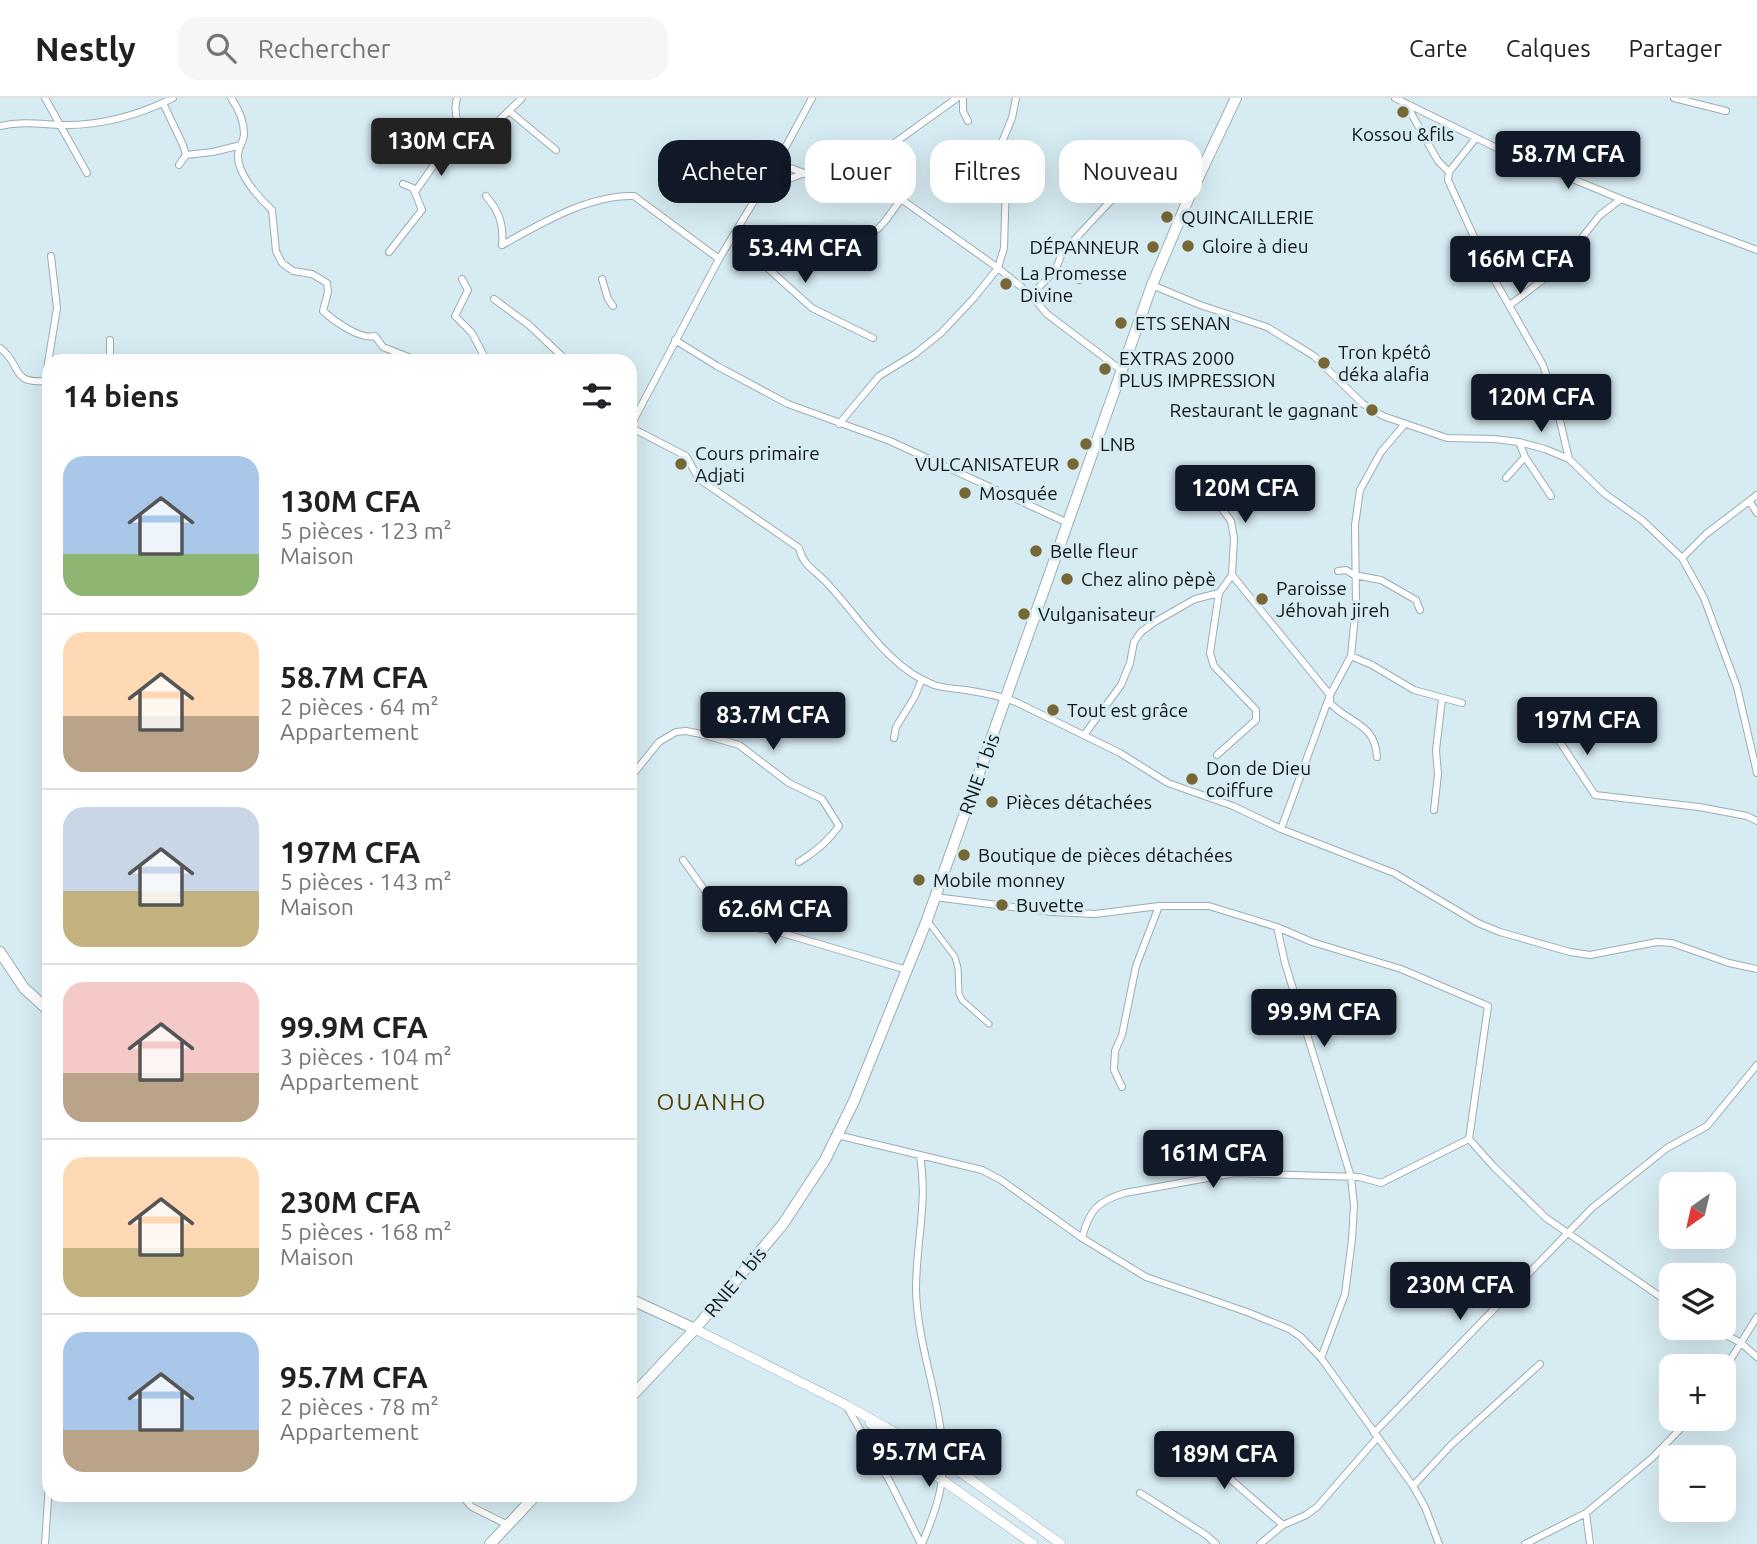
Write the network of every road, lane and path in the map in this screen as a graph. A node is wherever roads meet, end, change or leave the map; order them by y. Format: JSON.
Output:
{"nodes":[{"id":1,"x":45,"y":98,"type":"edge"},
{"id":2,"x":173,"y":98,"type":"edge"},
{"id":3,"x":231,"y":98,"type":"edge"},
{"id":4,"x":457,"y":98,"type":"edge"},
{"id":5,"x":508,"y":98,"type":"edge"},
{"id":6,"x":522,"y":98,"type":"edge"},
{"id":7,"x":812,"y":98,"type":"edge"},
{"id":8,"x":957,"y":98,"type":"edge"},
{"id":9,"x":964,"y":98,"type":"edge"},
{"id":10,"x":1016,"y":98,"type":"edge"},
{"id":11,"x":1236,"y":98,"type":"edge"},
{"id":12,"x":1395,"y":98,"type":"edge"},
{"id":13,"x":1674,"y":98,"type":"edge"},
{"id":14,"x":163,"y":103,"type":"junction"},
{"id":15,"x":1407,"y":105,"type":"junction"},
{"id":16,"x":512,"y":109,"type":"junction"},
{"id":17,"x":1726,"y":111,"type":"dead end"},
{"id":18,"x":968,"y":121,"type":"dead end"},
{"id":19,"x":61,"y":125,"type":"junction"},
{"id":20,"x":0,"y":126,"type":"edge"},
{"id":21,"x":1475,"y":139,"type":"junction"},
{"id":22,"x":789,"y":140,"type":"edge"},
{"id":23,"x":898,"y":140,"type":"edge"},
{"id":24,"x":473,"y":144,"type":"junction"},
{"id":25,"x":241,"y":145,"type":"junction"},
{"id":26,"x":556,"y":150,"type":"dead end"},
{"id":27,"x":186,"y":155,"type":"junction"},
{"id":28,"x":179,"y":165,"type":"dead end"},
{"id":29,"x":1449,"y":172,"type":"junction"},
{"id":30,"x":87,"y":173,"type":"dead end"},
{"id":31,"x":805,"y":175,"type":"edge"},
{"id":32,"x":403,"y":184,"type":"dead end"},
{"id":33,"x":415,"y":192,"type":"junction"},
{"id":34,"x":486,"y":197,"type":"dead end"},
{"id":35,"x":1621,"y":199,"type":"junction"},
{"id":36,"x":753,"y":203,"type":"edge"},
{"id":37,"x":899,"y":203,"type":"edge"},
{"id":38,"x":907,"y":203,"type":"edge"},
{"id":39,"x":1106,"y":203,"type":"edge"},
{"id":40,"x":751,"y":207,"type":"junction"},
{"id":41,"x":733,"y":237,"type":"junction"},
{"id":42,"x":837,"y":239,"type":"dead end"},
{"id":43,"x":1757,"y":250,"type":"edge"},
{"id":44,"x":389,"y":252,"type":"dead end"},
{"id":45,"x":51,"y":257,"type":"dead end"},
{"id":46,"x":719,"y":259,"type":"junction"},
{"id":47,"x":998,"y":268,"type":"junction"},
{"id":48,"x":1055,"y":271,"type":"junction"},
{"id":49,"x":462,"y":279,"type":"dead end"},
{"id":50,"x":602,"y":279,"type":"dead end"},
{"id":51,"x":1079,"y":280,"type":"dead end"},
{"id":52,"x":1152,"y":285,"type":"junction"},
{"id":53,"x":1031,"y":295,"type":"junction"},
{"id":54,"x":494,"y":299,"type":"dead end"},
{"id":55,"x":1510,"y":305,"type":"junction"},
{"id":56,"x":613,"y":306,"type":"dead end"},
{"id":57,"x":873,"y":338,"type":"dead end"},
{"id":58,"x":110,"y":340,"type":"dead end"},
{"id":59,"x":675,"y":340,"type":"junction"},
{"id":60,"x":0,"y":348,"type":"edge"},
{"id":61,"x":50,"y":354,"type":"edge"},
{"id":62,"x":110,"y":354,"type":"edge"},
{"id":63,"x":402,"y":354,"type":"edge"},
{"id":64,"x":483,"y":354,"type":"edge"},
{"id":65,"x":560,"y":354,"type":"edge"},
{"id":66,"x":1121,"y":370,"type":"junction"},
{"id":67,"x":42,"y":378,"type":"edge"},
{"id":68,"x":637,"y":413,"type":"edge"},
{"id":69,"x":839,"y":424,"type":"junction"},
{"id":70,"x":1404,"y":425,"type":"junction"},
{"id":71,"x":637,"y":431,"type":"edge"},
{"id":72,"x":1519,"y":442,"type":"junction"},
{"id":73,"x":1525,"y":457,"type":"junction"},
{"id":74,"x":1569,"y":459,"type":"junction"},
{"id":75,"x":1506,"y":478,"type":"dead end"},
{"id":76,"x":1208,"y":490,"type":"dead end"},
{"id":77,"x":1757,"y":495,"type":"edge"},
{"id":78,"x":1551,"y":496,"type":"dead end"},
{"id":79,"x":1749,"y":502,"type":"junction"},
{"id":80,"x":1757,"y":513,"type":"edge"},
{"id":81,"x":1068,"y":523,"type":"junction"},
{"id":82,"x":1682,"y":558,"type":"junction"},
{"id":83,"x":1338,"y":570,"type":"dead end"},
{"id":84,"x":1232,"y":575,"type":"junction"},
{"id":85,"x":1354,"y":575,"type":"junction"},
{"id":86,"x":1219,"y":593,"type":"junction"},
{"id":87,"x":1420,"y":610,"type":"dead end"},
{"id":88,"x":1351,"y":656,"type":"junction"},
{"id":89,"x":922,"y":679,"type":"junction"},
{"id":90,"x":1330,"y":695,"type":"junction"},
{"id":91,"x":1006,"y":698,"type":"junction"},
{"id":92,"x":1442,"y":699,"type":"junction"},
{"id":93,"x":1462,"y":703,"type":"dead end"},
{"id":94,"x":1084,"y":735,"type":"junction"},
{"id":95,"x":1556,"y":736,"type":"dead end"},
{"id":96,"x":894,"y":738,"type":"dead end"},
{"id":97,"x":1217,"y":755,"type":"dead end"},
{"id":98,"x":1377,"y":757,"type":"dead end"},
{"id":99,"x":637,"y":769,"type":"edge"},
{"id":100,"x":1757,"y":773,"type":"edge"},
{"id":101,"x":1434,"y":810,"type":"dead end"},
{"id":102,"x":1757,"y":821,"type":"edge"},
{"id":103,"x":1281,"y":829,"type":"junction"},
{"id":104,"x":683,"y":860,"type":"dead end"},
{"id":105,"x":799,"y":862,"type":"dead end"},
{"id":106,"x":935,"y":897,"type":"junction"},
{"id":107,"x":1158,"y":906,"type":"junction"},
{"id":108,"x":927,"y":920,"type":"junction"},
{"id":109,"x":1277,"y":927,"type":"junction"},
{"id":110,"x":0,"y":952,"type":"edge"},
{"id":111,"x":1757,"y":968,"type":"edge"},
{"id":112,"x":907,"y":970,"type":"junction"},
{"id":113,"x":42,"y":1005,"type":"edge"},
{"id":114,"x":989,"y":1024,"type":"dead end"},
{"id":115,"x":1757,"y":1065,"type":"edge"},
{"id":116,"x":1122,"y":1087,"type":"dead end"},
{"id":117,"x":837,"y":1135,"type":"junction"},
{"id":118,"x":1469,"y":1139,"type":"junction"},
{"id":119,"x":920,"y":1156,"type":"junction"},
{"id":120,"x":1350,"y":1177,"type":"junction"},
{"id":121,"x":1568,"y":1232,"type":"junction"},
{"id":122,"x":1083,"y":1238,"type":"junction"},
{"id":123,"x":1659,"y":1296,"type":"edge"},
{"id":124,"x":637,"y":1302,"type":"edge"},
{"id":125,"x":1757,"y":1317,"type":"edge"},
{"id":126,"x":695,"y":1329,"type":"junction"},
{"id":127,"x":1735,"y":1340,"type":"edge"},
{"id":128,"x":1741,"y":1343,"type":"junction"},
{"id":129,"x":1734,"y":1354,"type":"edge"},
{"id":130,"x":1757,"y":1357,"type":"edge"},
{"id":131,"x":1321,"y":1358,"type":"junction"},
{"id":132,"x":1540,"y":1364,"type":"dead end"},
{"id":133,"x":637,"y":1391,"type":"edge"},
{"id":134,"x":846,"y":1405,"type":"junction"},
{"id":135,"x":1678,"y":1431,"type":"edge"},
{"id":136,"x":1376,"y":1435,"type":"junction"},
{"id":137,"x":1182,"y":1437,"type":"dead end"},
{"id":138,"x":942,"y":1459,"type":"junction"},
{"id":139,"x":942,"y":1480,"type":"junction"},
{"id":140,"x":1413,"y":1486,"type":"junction"},
{"id":141,"x":1140,"y":1493,"type":"dead end"},
{"id":142,"x":48,"y":1502,"type":"edge"},
{"id":143,"x":467,"y":1502,"type":"edge"},
{"id":144,"x":530,"y":1502,"type":"edge"},
{"id":145,"x":1586,"y":1513,"type":"junction"},
{"id":146,"x":508,"y":1525,"type":"junction"},
{"id":147,"x":1283,"y":1525,"type":"junction"},
{"id":148,"x":45,"y":1544,"type":"edge"},
{"id":149,"x":490,"y":1544,"type":"edge"},
{"id":150,"x":921,"y":1544,"type":"edge"},
{"id":151,"x":1033,"y":1544,"type":"edge"},
{"id":152,"x":1061,"y":1544,"type":"edge"},
{"id":153,"x":1216,"y":1544,"type":"edge"},
{"id":154,"x":1260,"y":1544,"type":"edge"},
{"id":155,"x":1439,"y":1544,"type":"edge"},
{"id":156,"x":1525,"y":1544,"type":"edge"},
{"id":157,"x":1590,"y":1544,"type":"edge"}],
"edges":[{"from":1,"to":19,"type":"street"},
{"from":2,"to":14,"type":"street"},
{"from":3,"to":25,"type":"street"},
{"from":4,"to":24,"type":"street"},
{"from":5,"to":16,"type":"street"},
{"from":6,"to":16,"type":"street"},
{"from":7,"to":22,"type":"street"},
{"from":8,"to":23,"type":"street"},
{"from":9,"to":18,"type":"street"},
{"from":10,"to":47,"type":"street"},
{"from":11,"to":52,"type":"main road","name":"RNIE 1 bis"},
{"from":12,"to":15,"type":"street"},
{"from":13,"to":17,"type":"street"},
{"from":14,"to":19,"type":"street"},
{"from":14,"to":27,"type":"street"},
{"from":15,"to":21,"type":"street"},
{"from":15,"to":29,"type":"street"},
{"from":16,"to":24,"type":"street"},
{"from":16,"to":26,"type":"street"},
{"from":19,"to":20,"type":"street"},
{"from":19,"to":30,"type":"street"},
{"from":21,"to":29,"type":"street"},
{"from":21,"to":35,"type":"street"},
{"from":24,"to":33,"type":"street"},
{"from":25,"to":27,"type":"street"},
{"from":25,"to":63,"type":"street"},
{"from":27,"to":28,"type":"street"},
{"from":29,"to":55,"type":"street"},
{"from":31,"to":40,"type":"street"},
{"from":32,"to":33,"type":"street"},
{"from":33,"to":44,"type":"street"},
{"from":34,"to":46,"type":"street"},
{"from":35,"to":43,"type":"street"},
{"from":35,"to":55,"type":"street"},
{"from":36,"to":40,"type":"street"},
{"from":37,"to":42,"type":"street"},
{"from":38,"to":47,"type":"street"},
{"from":39,"to":48,"type":"street"},
{"from":40,"to":41,"type":"street"},
{"from":41,"to":46,"type":"street"},
{"from":41,"to":57,"type":"street"},
{"from":45,"to":61,"type":"street"},
{"from":46,"to":59,"type":"street"},
{"from":47,"to":53,"type":"street"},
{"from":47,"to":69,"type":"street"},
{"from":48,"to":51,"type":"street"},
{"from":48,"to":53,"type":"street"},
{"from":49,"to":64,"type":"street"},
{"from":50,"to":56,"type":"street"},
{"from":52,"to":66,"type":"main road","name":"RNIE 1 bis"},
{"from":52,"to":70,"type":"street"},
{"from":53,"to":66,"type":"street"},
{"from":54,"to":65,"type":"street"},
{"from":55,"to":74,"type":"street"},
{"from":58,"to":62,"type":"street"},
{"from":59,"to":68,"type":"street"},
{"from":59,"to":69,"type":"street"},
{"from":60,"to":67,"type":"street"},
{"from":66,"to":81,"type":"main road","name":"RNIE 1 bis"},
{"from":69,"to":81,"type":"street"},
{"from":70,"to":72,"type":"street"},
{"from":70,"to":85,"type":"street"},
{"from":71,"to":89,"type":"street"},
{"from":72,"to":73,"type":"street"},
{"from":72,"to":74,"type":"street"},
{"from":73,"to":75,"type":"street"},
{"from":73,"to":78,"type":"street"},
{"from":74,"to":82,"type":"street"},
{"from":76,"to":84,"type":"street"},
{"from":77,"to":79,"type":"street"},
{"from":79,"to":80,"type":"street"},
{"from":79,"to":82,"type":"street"},
{"from":81,"to":91,"type":"main road","name":"RNIE 1 bis"},
{"from":82,"to":100,"type":"street"},
{"from":83,"to":85,"type":"street"},
{"from":84,"to":86,"type":"street"},
{"from":84,"to":90,"type":"street"},
{"from":85,"to":87,"type":"street"},
{"from":85,"to":88,"type":"street"},
{"from":86,"to":94,"type":"street"},
{"from":86,"to":97,"type":"street"},
{"from":88,"to":90,"type":"street"},
{"from":88,"to":92,"type":"street"},
{"from":89,"to":91,"type":"street"},
{"from":89,"to":96,"type":"street"},
{"from":90,"to":98,"type":"street"},
{"from":90,"to":103,"type":"street"},
{"from":91,"to":94,"type":"street"},
{"from":91,"to":106,"type":"main road","name":"RNIE 1 bis"},
{"from":92,"to":93,"type":"street"},
{"from":92,"to":101,"type":"street"},
{"from":94,"to":103,"type":"street"},
{"from":95,"to":102,"type":"street"},
{"from":99,"to":105,"type":"street"},
{"from":103,"to":111,"type":"street"},
{"from":104,"to":112,"type":"street"},
{"from":106,"to":107,"type":"street"},
{"from":106,"to":108,"type":"main road","name":"RNIE 1 bis"},
{"from":107,"to":109,"type":"street"},
{"from":107,"to":116,"type":"street"},
{"from":108,"to":112,"type":"main road","name":"RNIE 1 bis"},
{"from":108,"to":114,"type":"street"},
{"from":109,"to":118,"type":"street"},
{"from":109,"to":120,"type":"street"},
{"from":110,"to":113,"type":"main road"},
{"from":112,"to":117,"type":"main road","name":"RNIE 1 bis"},
{"from":115,"to":121,"type":"street"},
{"from":117,"to":119,"type":"street"},
{"from":117,"to":126,"type":"main road","name":"RNIE 1 bis"},
{"from":118,"to":120,"type":"street"},
{"from":118,"to":121,"type":"street"},
{"from":119,"to":122,"type":"street"},
{"from":119,"to":138,"type":"street"},
{"from":120,"to":122,"type":"street"},
{"from":120,"to":131,"type":"street"},
{"from":121,"to":123,"type":"street"},
{"from":121,"to":136,"type":"street"},
{"from":122,"to":131,"type":"street"},
{"from":124,"to":126,"type":"main road"},
{"from":125,"to":128,"type":"street"},
{"from":126,"to":133,"type":"main road","name":"RNIE 1 bis"},
{"from":126,"to":134,"type":"main road"},
{"from":127,"to":128,"type":"street"},
{"from":128,"to":129,"type":"street"},
{"from":128,"to":130,"type":"street"},
{"from":131,"to":136,"type":"street"},
{"from":132,"to":140,"type":"street"},
{"from":134,"to":138,"type":"main road"},
{"from":134,"to":139,"type":"main road"},
{"from":134,"to":150,"type":"street"},
{"from":135,"to":145,"type":"street"},
{"from":136,"to":140,"type":"street"},
{"from":136,"to":147,"type":"street"},
{"from":137,"to":147,"type":"street"},
{"from":138,"to":139,"type":"street"},
{"from":138,"to":152,"type":"main road"},
{"from":139,"to":150,"type":"street"},
{"from":139,"to":151,"type":"main road"},
{"from":140,"to":155,"type":"street"},
{"from":141,"to":153,"type":"street"},
{"from":142,"to":148,"type":"street"},
{"from":143,"to":146,"type":"street"},
{"from":144,"to":146,"type":"main road"},
{"from":145,"to":156,"type":"street"},
{"from":145,"to":157,"type":"street"},
{"from":146,"to":149,"type":"main road"},
{"from":147,"to":154,"type":"street"}]}
